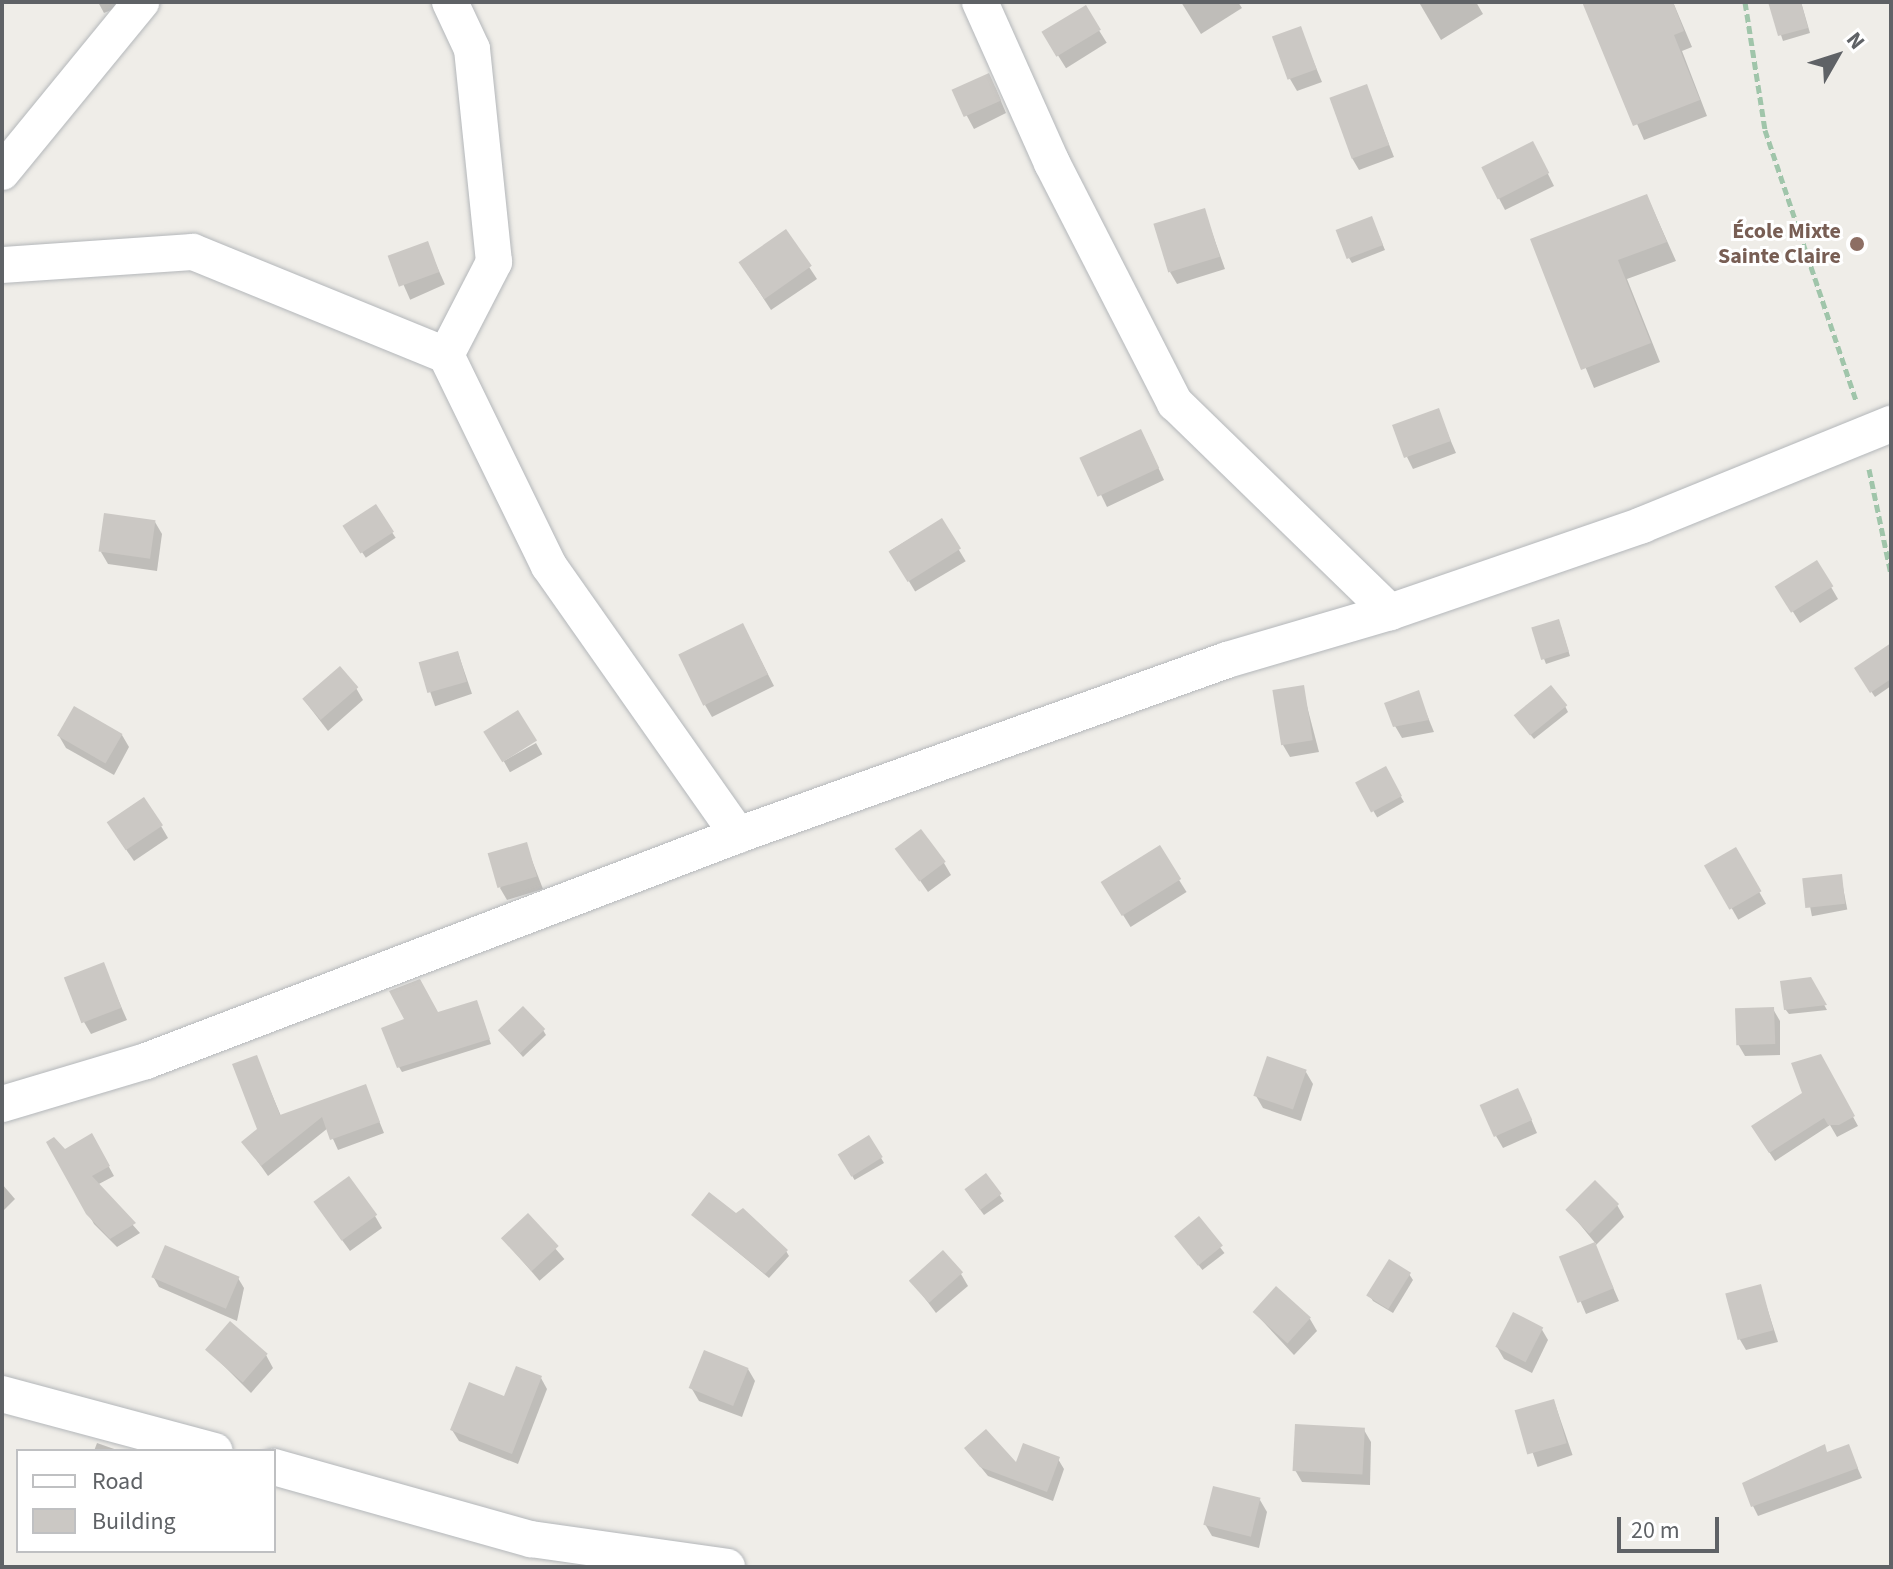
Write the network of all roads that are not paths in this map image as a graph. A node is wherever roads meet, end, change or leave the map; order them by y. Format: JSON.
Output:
{"nodes":[{"id":1,"x":141,"y":2,"type":"edge"},
{"id":2,"x":450,"y":2,"type":"edge"},
{"id":3,"x":980,"y":2,"type":"edge"},
{"id":4,"x":2,"y":172,"type":"edge"},
{"id":5,"x":2,"y":265,"type":"edge"},
{"id":6,"x":446,"y":355,"type":"junction"},
{"id":7,"x":1879,"y":428,"type":"edge"},
{"id":8,"x":1390,"y":612,"type":"junction"},
{"id":9,"x":738,"y":835,"type":"junction"},
{"id":10,"x":2,"y":1104,"type":"edge"},
{"id":11,"x":2,"y":1394,"type":"edge"},
{"id":12,"x":208,"y":1449,"type":"edge"},
{"id":13,"x":276,"y":1468,"type":"edge"},
{"id":14,"x":727,"y":1567,"type":"edge"}],
"edges":[{"from":1,"to":4,"type":"street"},
{"from":2,"to":6,"type":"street"},
{"from":3,"to":8,"type":"street"},
{"from":5,"to":6,"type":"street"},
{"from":6,"to":9,"type":"street"},
{"from":7,"to":8,"type":"street"},
{"from":8,"to":9,"type":"street"},
{"from":9,"to":10,"type":"street"},
{"from":11,"to":12,"type":"street"},
{"from":13,"to":14,"type":"street"}]}
